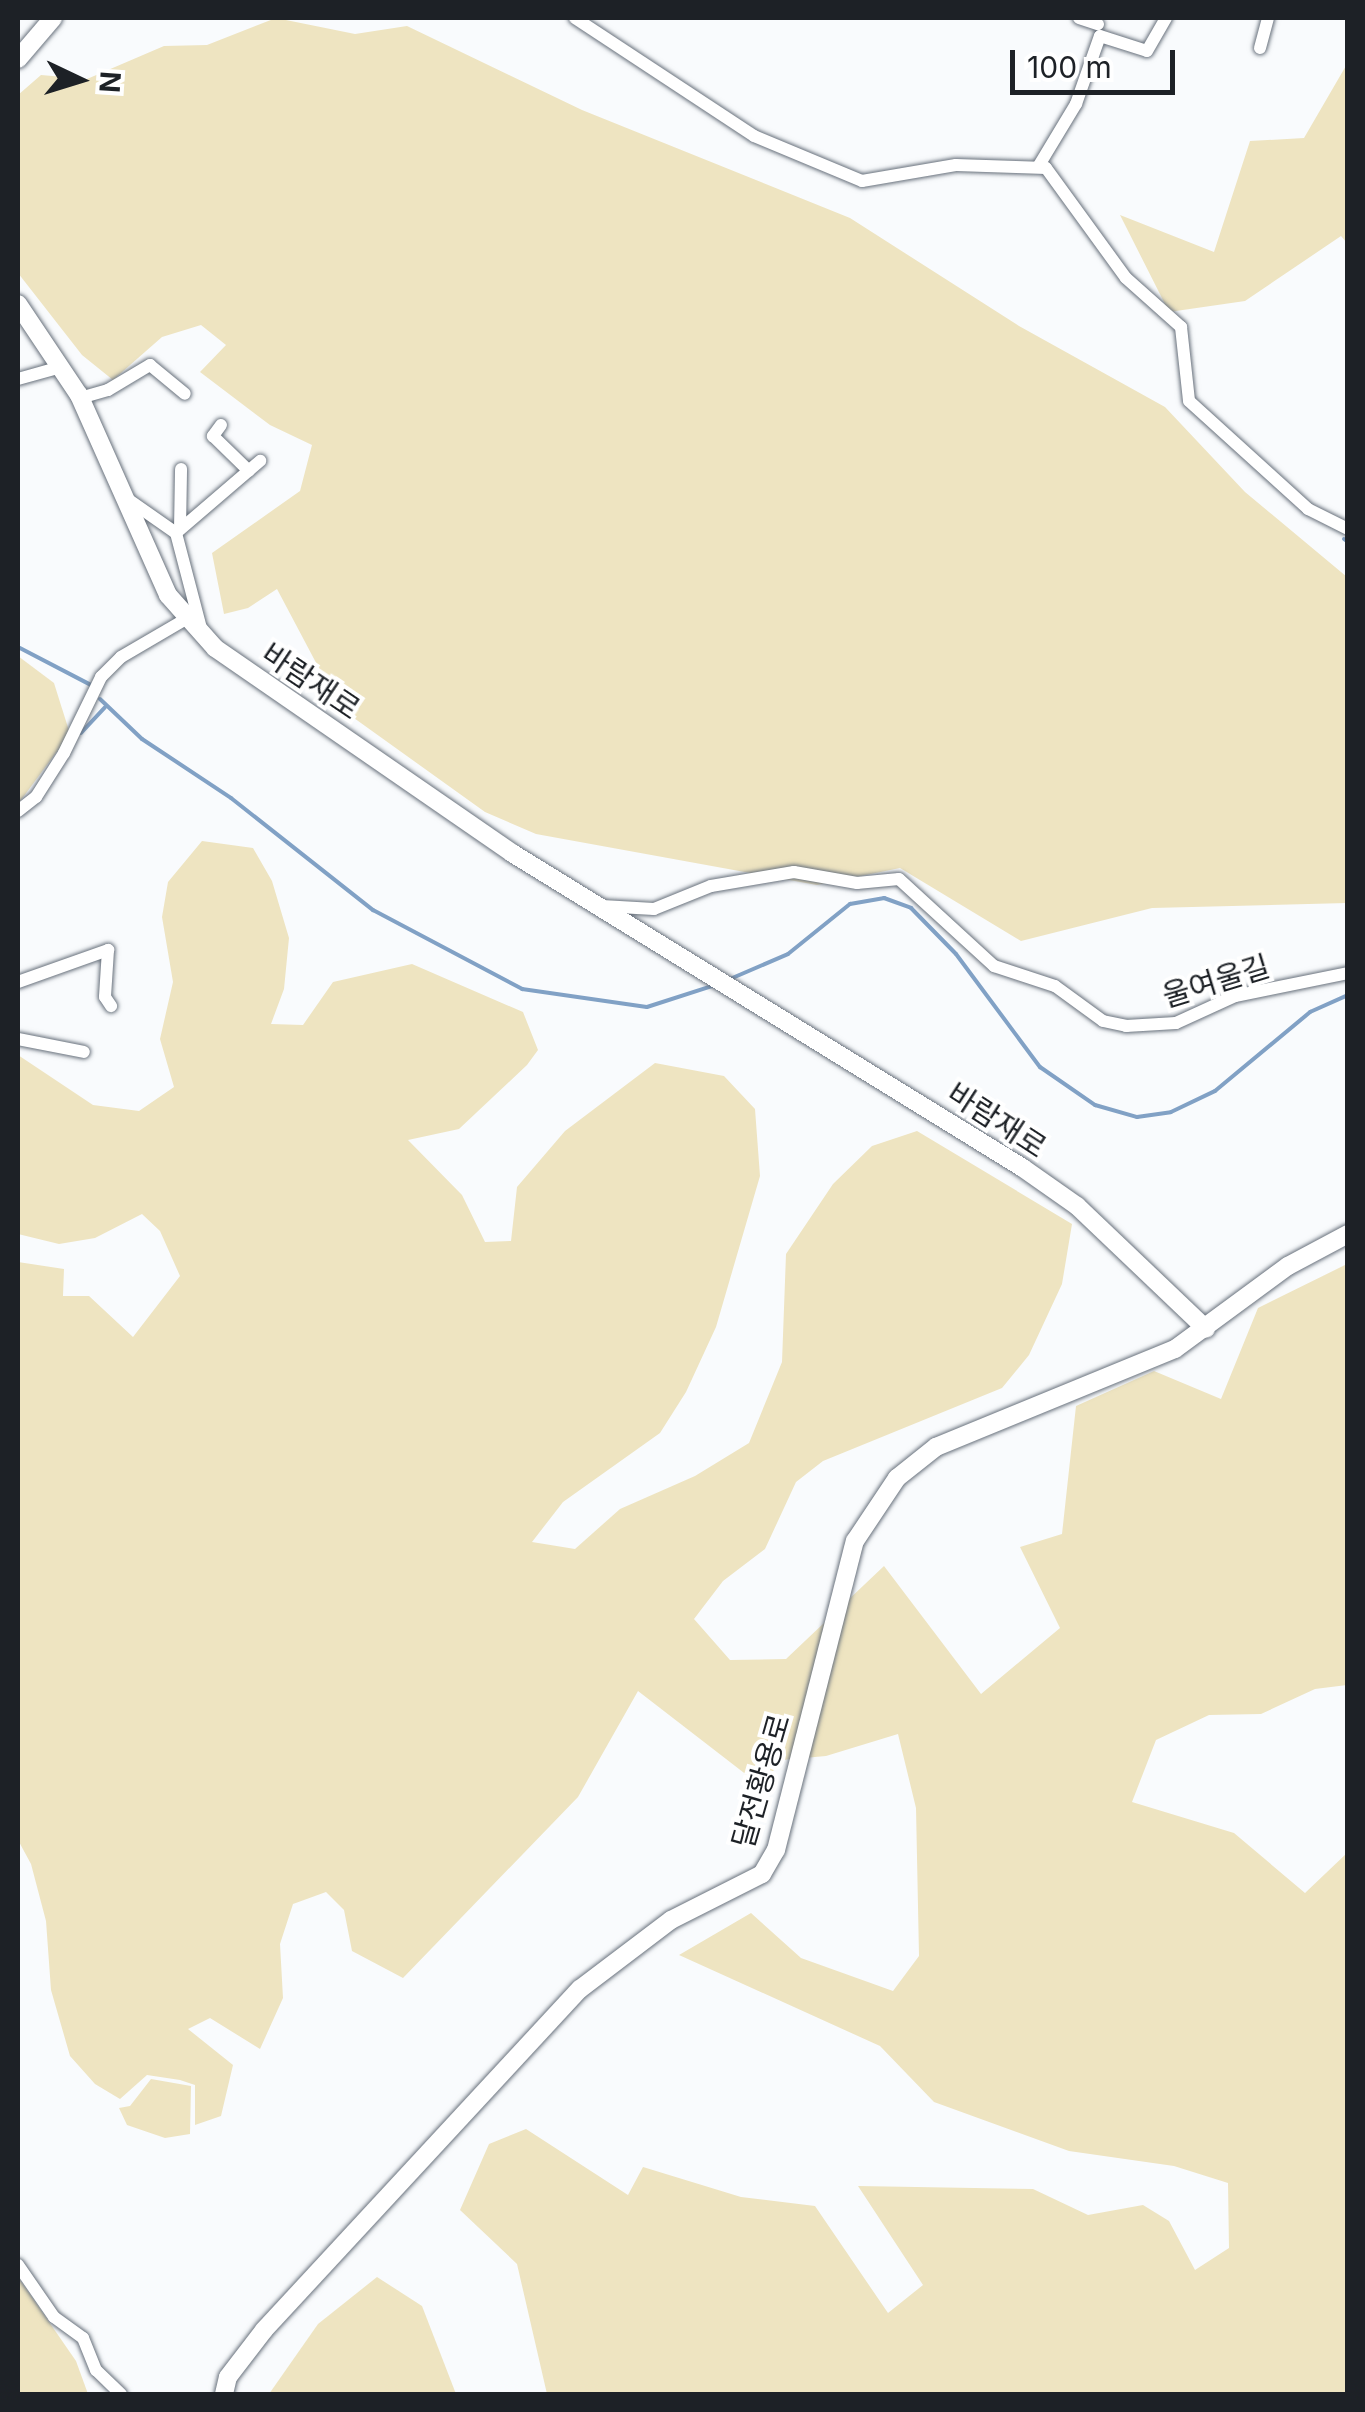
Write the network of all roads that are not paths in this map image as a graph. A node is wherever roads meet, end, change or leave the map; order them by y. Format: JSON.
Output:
{"nodes":[{"id":1,"x":52,"y":18,"type":"edge"},
{"id":2,"x":575,"y":18,"type":"edge"},
{"id":3,"x":1078,"y":18,"type":"edge"},
{"id":4,"x":1166,"y":18,"type":"edge"},
{"id":5,"x":1268,"y":18,"type":"edge"},
{"id":6,"x":1101,"y":26,"type":"edge"},
{"id":7,"x":1260,"y":48,"type":"dead end"},
{"id":8,"x":18,"y":58,"type":"edge"},
{"id":9,"x":1038,"y":167,"type":"junction"},
{"id":10,"x":18,"y":304,"type":"edge"},
{"id":11,"x":61,"y":368,"type":"junction"},
{"id":12,"x":18,"y":380,"type":"edge"},
{"id":13,"x":185,"y":394,"type":"dead end"},
{"id":14,"x":80,"y":398,"type":"junction"},
{"id":15,"x":221,"y":425,"type":"dead end"},
{"id":16,"x":181,"y":469,"type":"dead end"},
{"id":17,"x":123,"y":496,"type":"junction"},
{"id":18,"x":1348,"y":529,"type":"edge"},
{"id":19,"x":178,"y":531,"type":"junction"},
{"id":20,"x":186,"y":619,"type":"junction"},
{"id":21,"x":202,"y":636,"type":"junction"},
{"id":22,"x":18,"y":811,"type":"edge"},
{"id":23,"x":601,"y":906,"type":"junction"},
{"id":24,"x":1348,"y":973,"type":"edge"},
{"id":25,"x":18,"y":982,"type":"edge"},
{"id":26,"x":110,"y":1006,"type":"dead end"},
{"id":27,"x":18,"y":1039,"type":"edge"},
{"id":28,"x":84,"y":1052,"type":"dead end"},
{"id":29,"x":1348,"y":1234,"type":"edge"},
{"id":30,"x":1206,"y":1329,"type":"junction"},
{"id":31,"x":18,"y":2265,"type":"edge"},
{"id":32,"x":121,"y":2394,"type":"edge"},
{"id":33,"x":224,"y":2394,"type":"edge"}],
"edges":[{"from":1,"to":8,"type":"main road"},
{"from":2,"to":9,"type":"street"},
{"from":3,"to":6,"type":"street"},
{"from":4,"to":6,"type":"street"},
{"from":5,"to":7,"type":"street"},
{"from":6,"to":9,"type":"street"},
{"from":9,"to":18,"type":"street"},
{"from":10,"to":11,"type":"main road","name":"바람재로"},
{"from":11,"to":12,"type":"street"},
{"from":11,"to":14,"type":"main road","name":"바람재로"},
{"from":13,"to":14,"type":"street"},
{"from":14,"to":17,"type":"main road","name":"바람재로"},
{"from":15,"to":19,"type":"street"},
{"from":16,"to":19,"type":"street"},
{"from":17,"to":19,"type":"street"},
{"from":17,"to":20,"type":"main road","name":"바람재로"},
{"from":19,"to":21,"type":"street"},
{"from":20,"to":21,"type":"main road","name":"바람재로"},
{"from":20,"to":22,"type":"street"},
{"from":21,"to":23,"type":"main road","name":"바람재로"},
{"from":23,"to":24,"type":"street","name":"울여울길"},
{"from":23,"to":30,"type":"main road","name":"바람재로"},
{"from":25,"to":26,"type":"street"},
{"from":27,"to":28,"type":"street"},
{"from":29,"to":30,"type":"main road","name":"달전황용로"},
{"from":30,"to":33,"type":"main road","name":"달전황용로"},
{"from":31,"to":32,"type":"street"}]}
